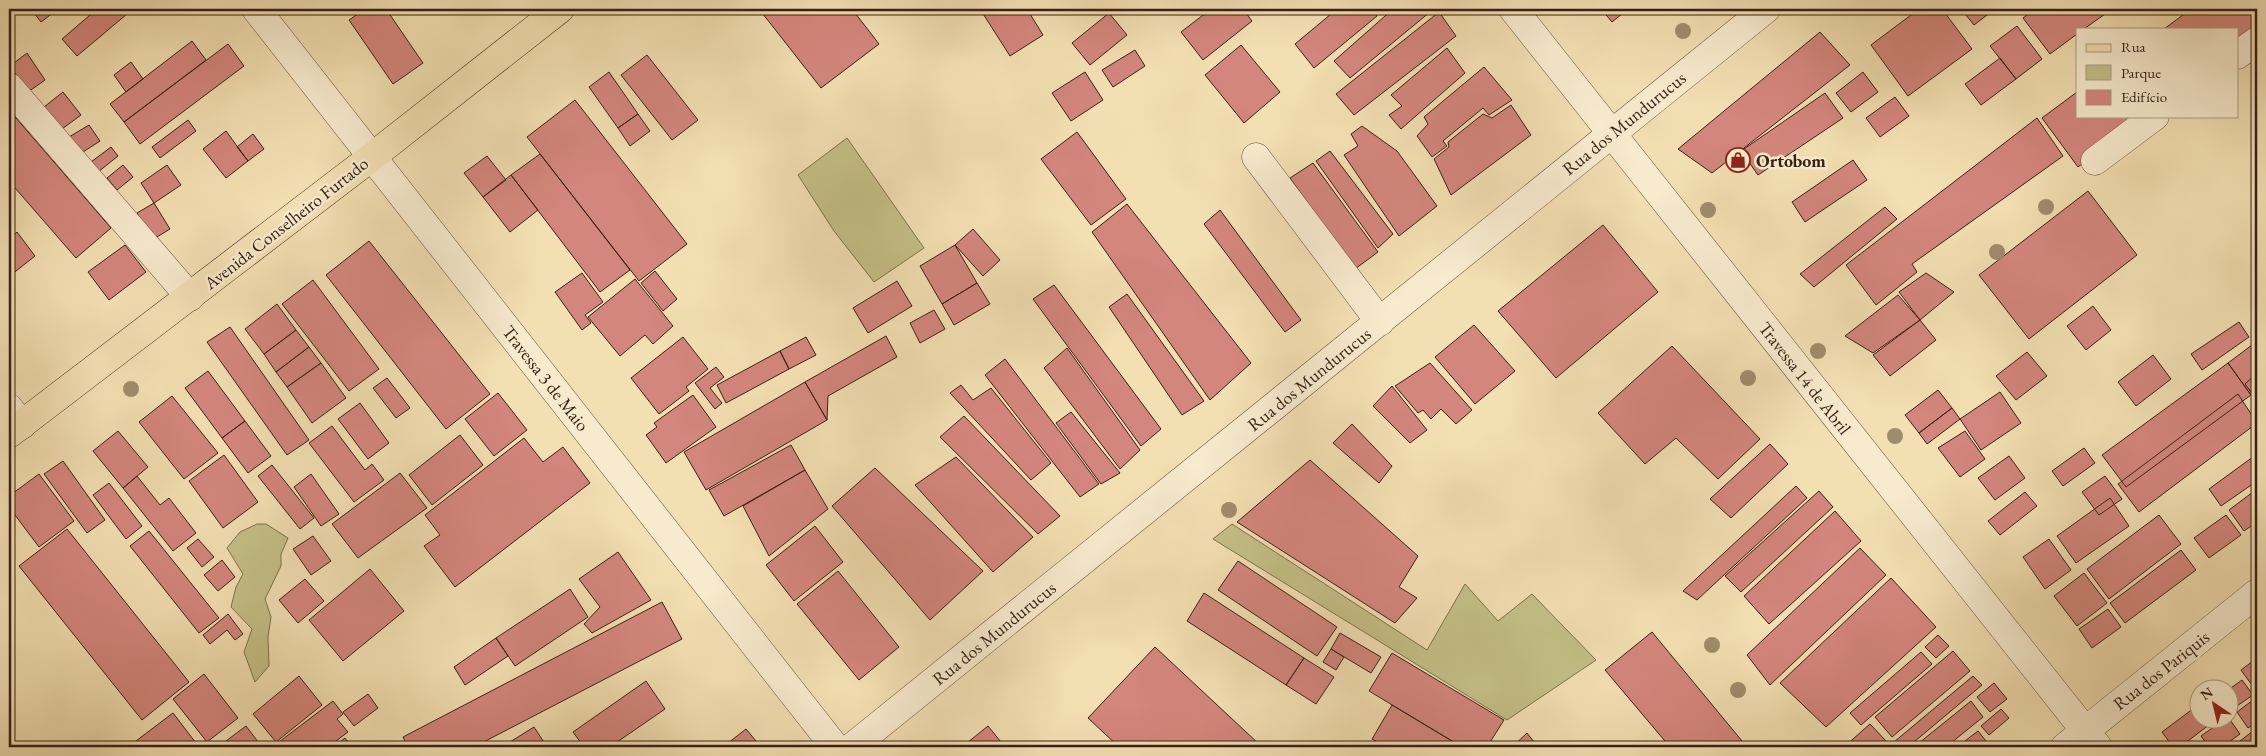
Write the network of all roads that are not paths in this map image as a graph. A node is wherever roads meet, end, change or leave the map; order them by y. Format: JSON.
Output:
{"nodes":[{"id":1,"x":256,"y":9,"type":"edge"},
{"id":2,"x":560,"y":9,"type":"edge"},
{"id":3,"x":1513,"y":9,"type":"edge"},
{"id":4,"x":1766,"y":9,"type":"edge"},
{"id":5,"x":2257,"y":41,"type":"edge"},
{"id":6,"x":2238,"y":54,"type":"edge"},
{"id":7,"x":9,"y":87,"type":"edge"},
{"id":8,"x":2152,"y":118,"type":"edge"},
{"id":9,"x":1611,"y":133,"type":"junction"},
{"id":10,"x":373,"y":156,"type":"junction"},
{"id":11,"x":1256,"y":157,"type":"dead end"},
{"id":12,"x":2095,"y":161,"type":"dead end"},
{"id":13,"x":190,"y":297,"type":"junction"},
{"id":14,"x":1380,"y":322,"type":"junction"},
{"id":15,"x":13,"y":422,"type":"edge"},
{"id":16,"x":2257,"y":593,"type":"edge"},
{"id":17,"x":2082,"y":742,"type":"edge"},
{"id":18,"x":835,"y":747,"type":"edge"},
{"id":19,"x":852,"y":747,"type":"edge"}],
"edges":[{"from":1,"to":10,"type":"street","name":"Travessa 3 de Maio"},
{"from":2,"to":10,"type":"main road","name":"Avenida Conselheiro Furtado"},
{"from":3,"to":9,"type":"street","name":"Travessa 14 de Abril"},
{"from":4,"to":9,"type":"street","name":"Rua dos Mundurucus"},
{"from":5,"to":6,"type":"street"},
{"from":7,"to":13,"type":"street"},
{"from":8,"to":12,"type":"street"},
{"from":9,"to":14,"type":"street","name":"Rua dos Mundurucus"},
{"from":9,"to":17,"type":"street","name":"Travessa 14 de Abril"},
{"from":10,"to":13,"type":"main road","name":"Avenida Conselheiro Furtado"},
{"from":10,"to":18,"type":"street","name":"Travessa 3 de Maio"},
{"from":11,"to":14,"type":"street"},
{"from":13,"to":15,"type":"main road","name":"Avenida Conselheiro Furtado"},
{"from":14,"to":19,"type":"street","name":"Rua dos Mundurucus"},
{"from":16,"to":17,"type":"street","name":"Rua dos Pariquis"}]}
